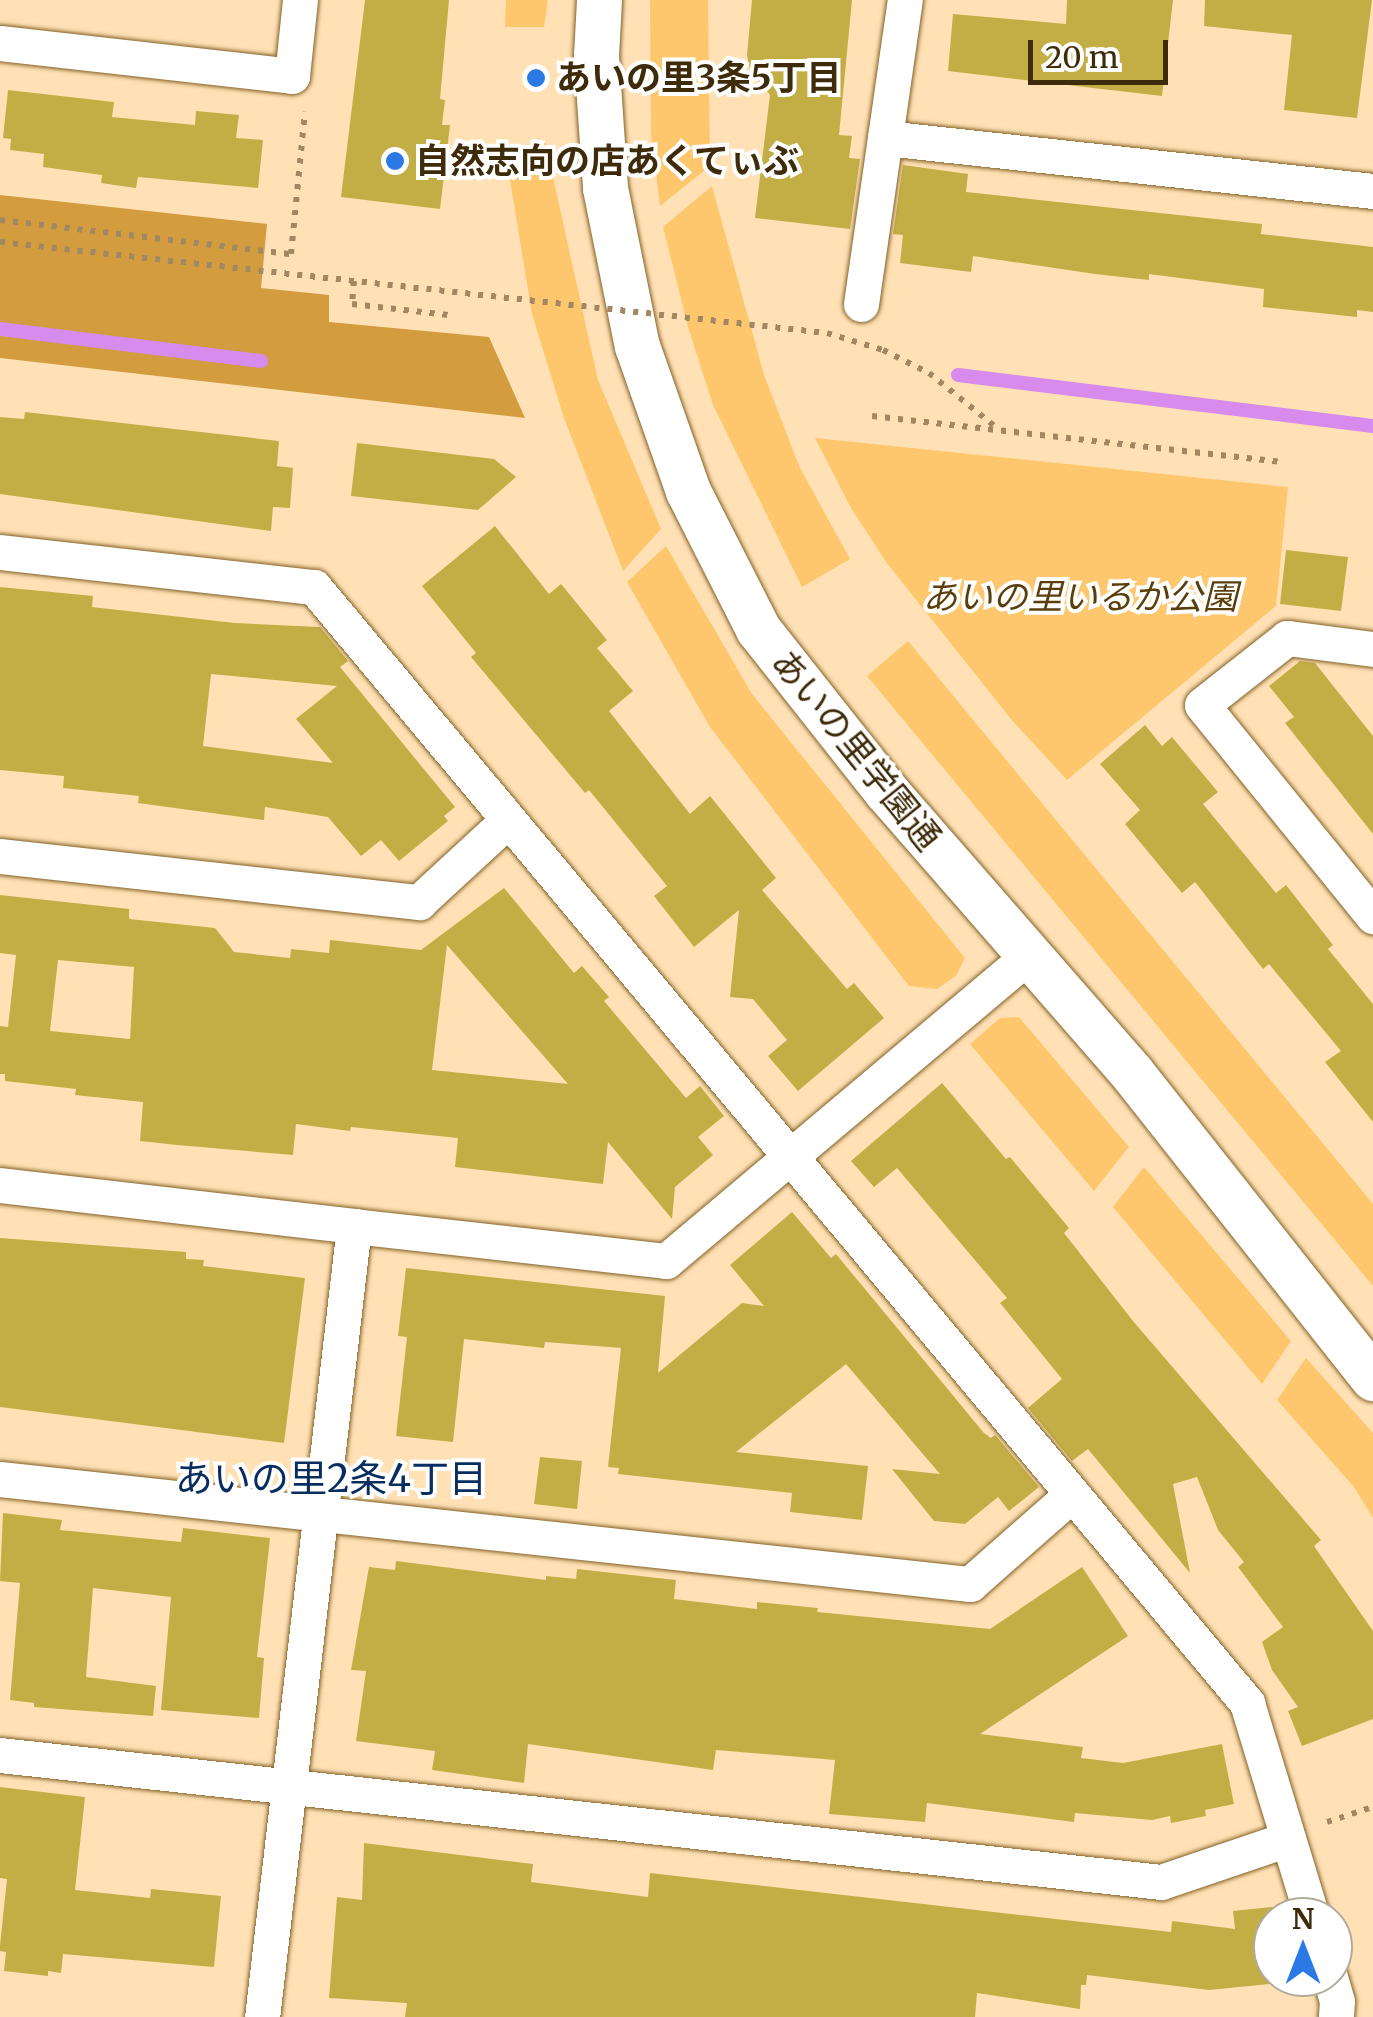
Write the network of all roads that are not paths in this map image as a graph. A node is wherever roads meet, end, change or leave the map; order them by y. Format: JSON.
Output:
{"nodes":[{"id":1,"x":300,"y":0,"type":"edge"},
{"id":2,"x":599,"y":0,"type":"edge"},
{"id":3,"x":904,"y":0,"type":"edge"},
{"id":4,"x":0,"y":43,"type":"edge"},
{"id":5,"x":885,"y":138,"type":"junction"},
{"id":6,"x":1373,"y":191,"type":"edge"},
{"id":7,"x":861,"y":304,"type":"dead end"},
{"id":8,"x":0,"y":552,"type":"edge"},
{"id":9,"x":1373,"y":649,"type":"edge"},
{"id":10,"x":508,"y":820,"type":"junction"},
{"id":11,"x":0,"y":856,"type":"edge"},
{"id":12,"x":1373,"y":916,"type":"edge"},
{"id":13,"x":1029,"y":955,"type":"junction"},
{"id":14,"x":789,"y":1155,"type":"junction"},
{"id":15,"x":0,"y":1184,"type":"edge"},
{"id":16,"x":354,"y":1226,"type":"junction"},
{"id":17,"x":1373,"y":1378,"type":"edge"},
{"id":18,"x":0,"y":1479,"type":"edge"},
{"id":19,"x":1072,"y":1494,"type":"junction"},
{"id":20,"x":321,"y":1516,"type":"junction"},
{"id":21,"x":0,"y":1755,"type":"edge"},
{"id":22,"x":290,"y":1789,"type":"junction"},
{"id":23,"x":1288,"y":1839,"type":"junction"},
{"id":24,"x":1306,"y":1897,"type":"edge"},
{"id":25,"x":262,"y":2017,"type":"edge"}],
"edges":[{"from":1,"to":4,"type":"street"},
{"from":2,"to":13,"type":"street","name":"あいの里学園通"},
{"from":3,"to":5,"type":"street"},
{"from":5,"to":6,"type":"street"},
{"from":5,"to":7,"type":"street"},
{"from":8,"to":10,"type":"street"},
{"from":9,"to":12,"type":"street"},
{"from":10,"to":11,"type":"street"},
{"from":10,"to":14,"type":"street"},
{"from":13,"to":14,"type":"street"},
{"from":13,"to":17,"type":"street","name":"あいの里学園通"},
{"from":14,"to":16,"type":"street"},
{"from":14,"to":19,"type":"street"},
{"from":15,"to":16,"type":"street"},
{"from":16,"to":20,"type":"street"},
{"from":18,"to":20,"type":"street"},
{"from":19,"to":20,"type":"street"},
{"from":19,"to":23,"type":"street"},
{"from":20,"to":22,"type":"street"},
{"from":21,"to":22,"type":"street"},
{"from":22,"to":23,"type":"street"},
{"from":22,"to":25,"type":"street"},
{"from":23,"to":24,"type":"street"}]}
